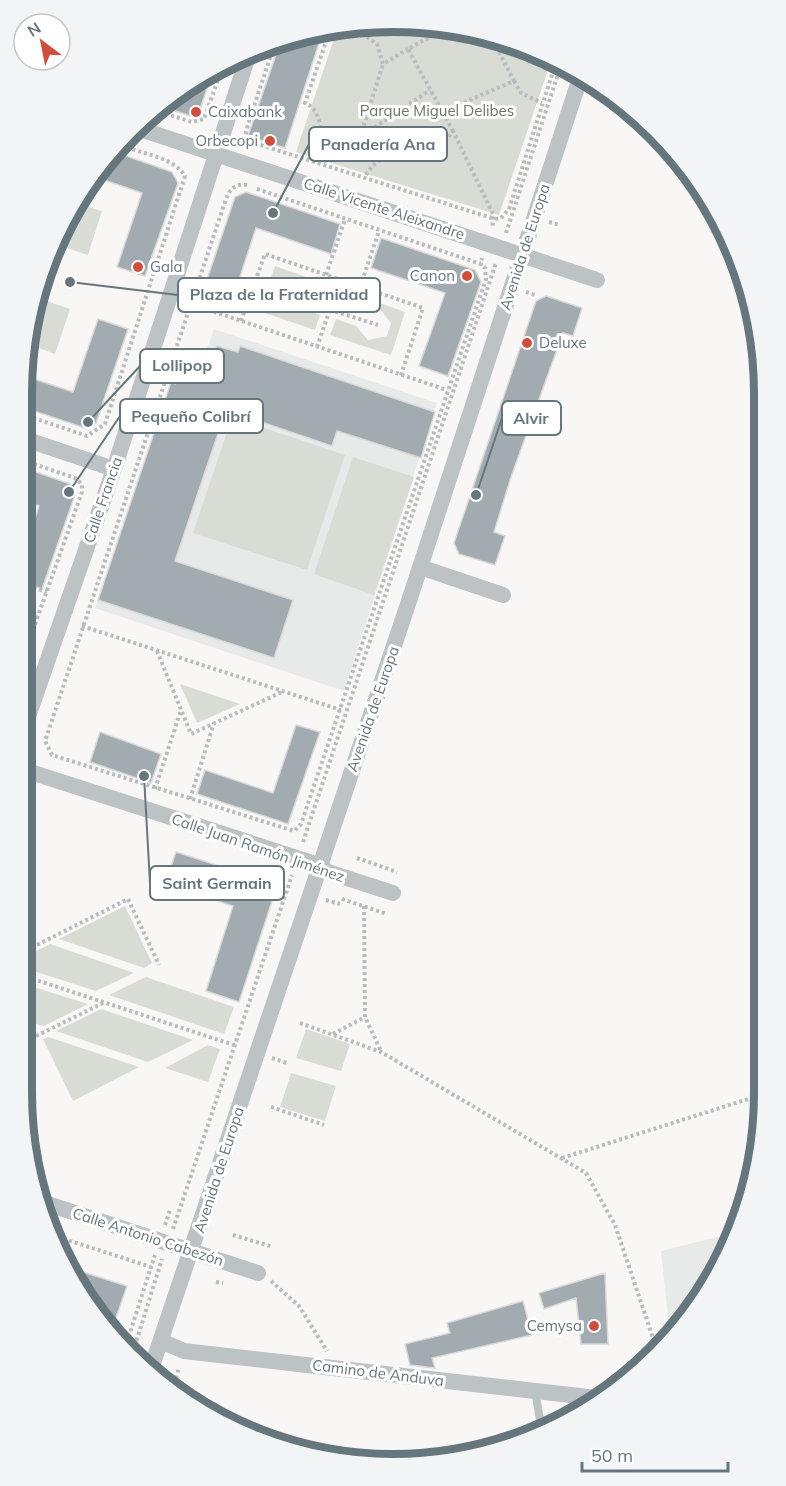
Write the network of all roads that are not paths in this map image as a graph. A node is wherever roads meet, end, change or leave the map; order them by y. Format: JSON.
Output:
{"nodes":[{"id":1,"x":246,"y":63,"type":"edge"},
{"id":2,"x":579,"y":83,"type":"edge"},
{"id":3,"x":144,"y":130,"type":"edge"},
{"id":4,"x":215,"y":154,"type":"junction"},
{"id":5,"x":524,"y":255,"type":"junction"},
{"id":6,"x":597,"y":280,"type":"dead end"},
{"id":7,"x":32,"y":441,"type":"edge"},
{"id":8,"x":114,"y":469,"type":"junction"},
{"id":9,"x":420,"y":567,"type":"junction"},
{"id":10,"x":503,"y":595,"type":"dead end"},
{"id":11,"x":32,"y":705,"type":"edge"},
{"id":12,"x":32,"y":772,"type":"edge"},
{"id":13,"x":319,"y":865,"type":"junction"},
{"id":14,"x":393,"y":893,"type":"dead end"},
{"id":15,"x":50,"y":1204,"type":"edge"},
{"id":16,"x":192,"y":1250,"type":"junction"},
{"id":17,"x":258,"y":1273,"type":"road end"},
{"id":18,"x":161,"y":1341,"type":"junction"},
{"id":19,"x":153,"y":1363,"type":"edge"},
{"id":20,"x":535,"y":1390,"type":"junction"},
{"id":21,"x":589,"y":1397,"type":"edge"},
{"id":22,"x":541,"y":1423,"type":"edge"}],
"edges":[{"from":1,"to":4,"type":"street","name":"Calle Francia"},
{"from":2,"to":5,"type":"street","name":"Avenida de Europa"},
{"from":3,"to":4,"type":"street","name":"Calle Vicente Aleixandre"},
{"from":4,"to":5,"type":"street","name":"Calle Vicente Aleixandre"},
{"from":4,"to":8,"type":"street","name":"Calle Francia"},
{"from":5,"to":6,"type":"street","name":"Calle Vicente Aleixandre"},
{"from":5,"to":9,"type":"street","name":"Avenida de Europa"},
{"from":7,"to":8,"type":"street"},
{"from":8,"to":11,"type":"street","name":"Calle Francia"},
{"from":9,"to":10,"type":"street"},
{"from":9,"to":13,"type":"street","name":"Avenida de Europa"},
{"from":12,"to":13,"type":"street","name":"Calle Juan Ramón Jiménez"},
{"from":13,"to":14,"type":"street","name":"Calle Juan Ramón Jiménez"},
{"from":13,"to":16,"type":"street","name":"Avenida de Europa"},
{"from":15,"to":16,"type":"street","name":"Calle Antonio Cabezón"},
{"from":16,"to":17,"type":"street","name":"Calle Antonio Cabezón"},
{"from":16,"to":18,"type":"street","name":"Avenida de Europa"},
{"from":18,"to":19,"type":"street","name":"Avenida de Europa"},
{"from":18,"to":20,"type":"street","name":"Camino de Anduva"},
{"from":20,"to":21,"type":"street","name":"Camino de Anduva"},
{"from":20,"to":22,"type":"lane"}]}
